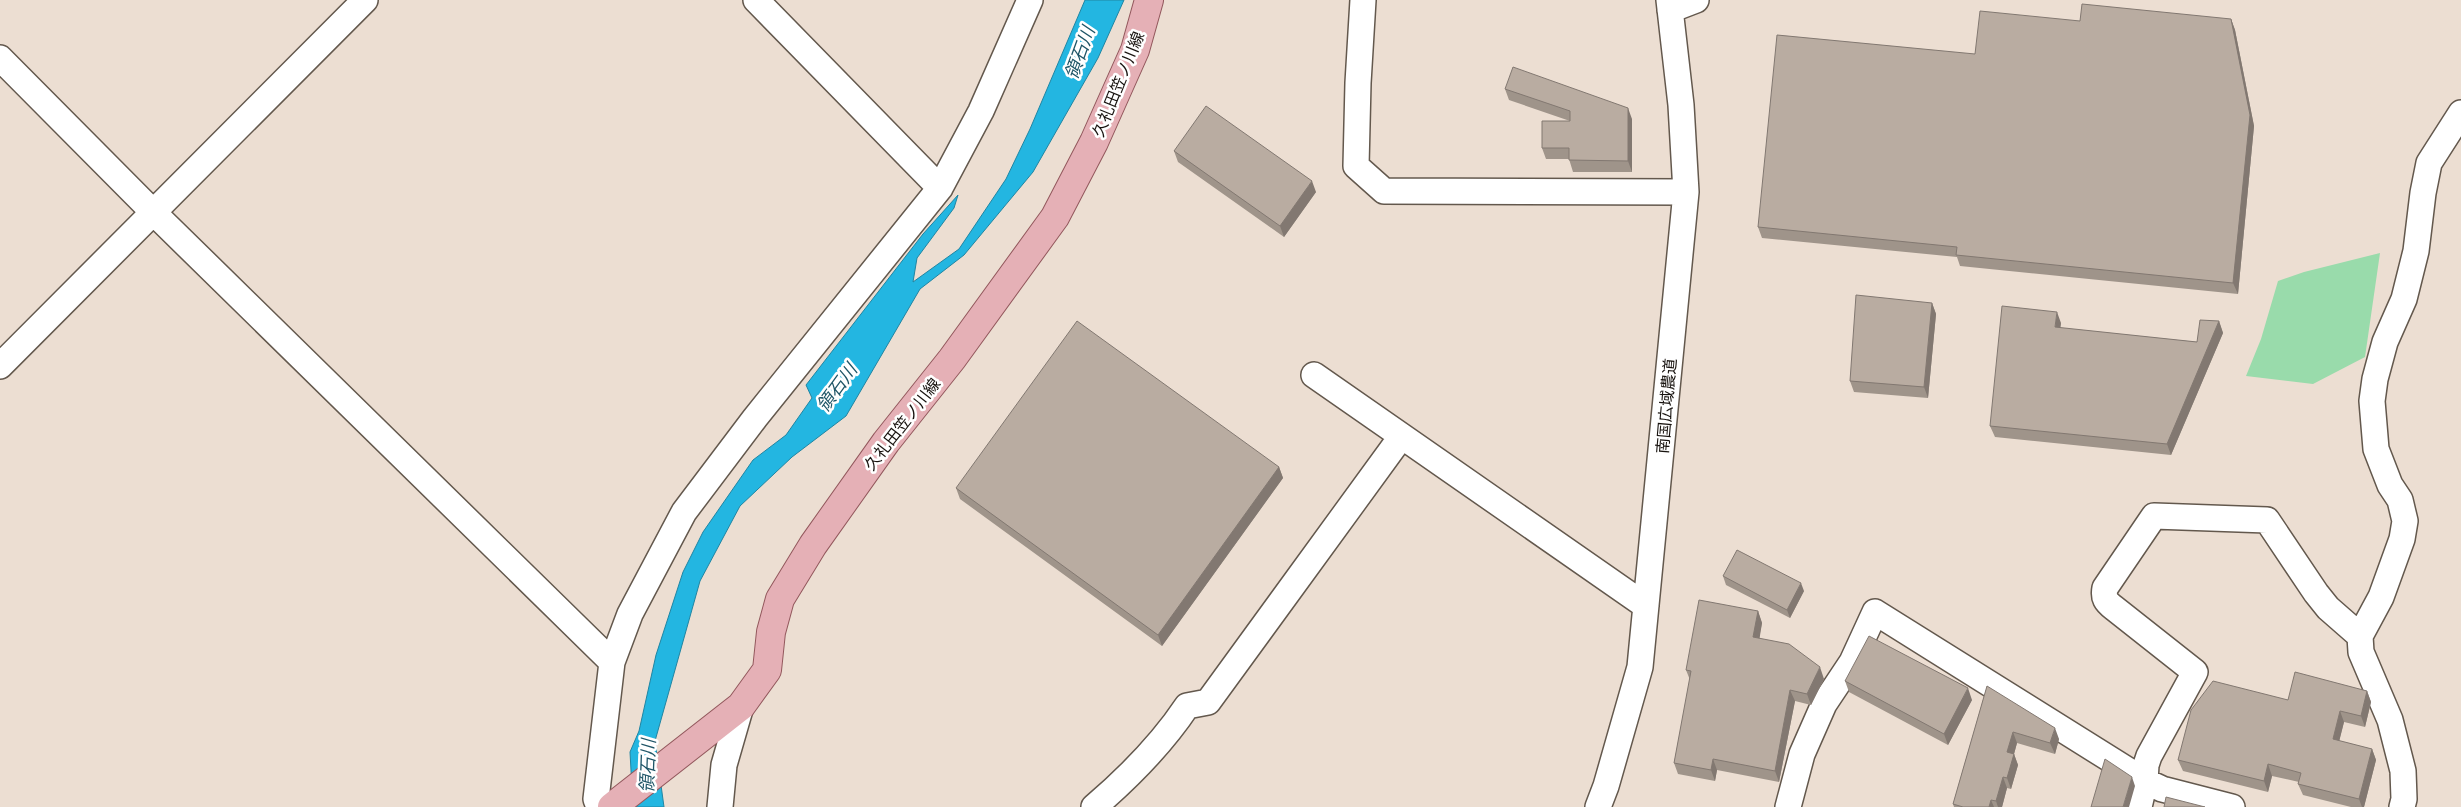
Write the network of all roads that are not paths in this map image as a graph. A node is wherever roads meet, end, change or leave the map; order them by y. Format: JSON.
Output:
{"nodes":[{"id":1,"x":365,"y":0,"type":"edge"},
{"id":2,"x":756,"y":0,"type":"edge"},
{"id":3,"x":1030,"y":0,"type":"edge"},
{"id":4,"x":1149,"y":0,"type":"edge"},
{"id":5,"x":1362,"y":0,"type":"edge"},
{"id":6,"x":1696,"y":0,"type":"edge"},
{"id":7,"x":1670,"y":5,"type":"edge"},
{"id":8,"x":0,"y":58,"type":"edge"},
{"id":9,"x":2461,"y":113,"type":"edge"},
{"id":10,"x":940,"y":188,"type":"junction"},
{"id":11,"x":1686,"y":192,"type":"junction"},
{"id":12,"x":154,"y":213,"type":"junction"},
{"id":13,"x":0,"y":366,"type":"edge"},
{"id":14,"x":1314,"y":375,"type":"dead end"},
{"id":15,"x":1401,"y":437,"type":"junction"},
{"id":16,"x":1646,"y":606,"type":"junction"},
{"id":17,"x":2360,"y":636,"type":"junction"},
{"id":18,"x":612,"y":662,"type":"junction"},
{"id":19,"x":733,"y":713,"type":"junction"},
{"id":20,"x":2146,"y":781,"type":"junction"},
{"id":21,"x":599,"y":807,"type":"edge"},
{"id":22,"x":612,"y":807,"type":"edge"},
{"id":23,"x":720,"y":807,"type":"edge"},
{"id":24,"x":1094,"y":807,"type":"edge"},
{"id":25,"x":1598,"y":807,"type":"edge"},
{"id":26,"x":1788,"y":807,"type":"edge"},
{"id":27,"x":2139,"y":807,"type":"edge"},
{"id":28,"x":2232,"y":807,"type":"edge"},
{"id":29,"x":2402,"y":807,"type":"edge"}],
"edges":[{"from":1,"to":12,"type":"street"},
{"from":2,"to":10,"type":"street"},
{"from":3,"to":10,"type":"street"},
{"from":4,"to":19,"type":"main road","name":"久礼田笠ノ川線"},
{"from":5,"to":11,"type":"street"},
{"from":6,"to":7,"type":"street"},
{"from":7,"to":11,"type":"street","name":"南国広域農道"},
{"from":8,"to":12,"type":"street"},
{"from":9,"to":17,"type":"street"},
{"from":10,"to":18,"type":"street"},
{"from":11,"to":16,"type":"street","name":"南国広域農道"},
{"from":12,"to":13,"type":"street"},
{"from":12,"to":18,"type":"street"},
{"from":14,"to":15,"type":"street"},
{"from":15,"to":16,"type":"street"},
{"from":15,"to":24,"type":"street"},
{"from":16,"to":25,"type":"street","name":"南国広域農道"},
{"from":17,"to":20,"type":"street"},
{"from":17,"to":29,"type":"street"},
{"from":18,"to":21,"type":"street"},
{"from":19,"to":22,"type":"main road","name":"久礼田笠ノ川線"},
{"from":19,"to":23,"type":"street"},
{"from":20,"to":26,"type":"street"},
{"from":20,"to":27,"type":"street"},
{"from":20,"to":28,"type":"street"}]}
